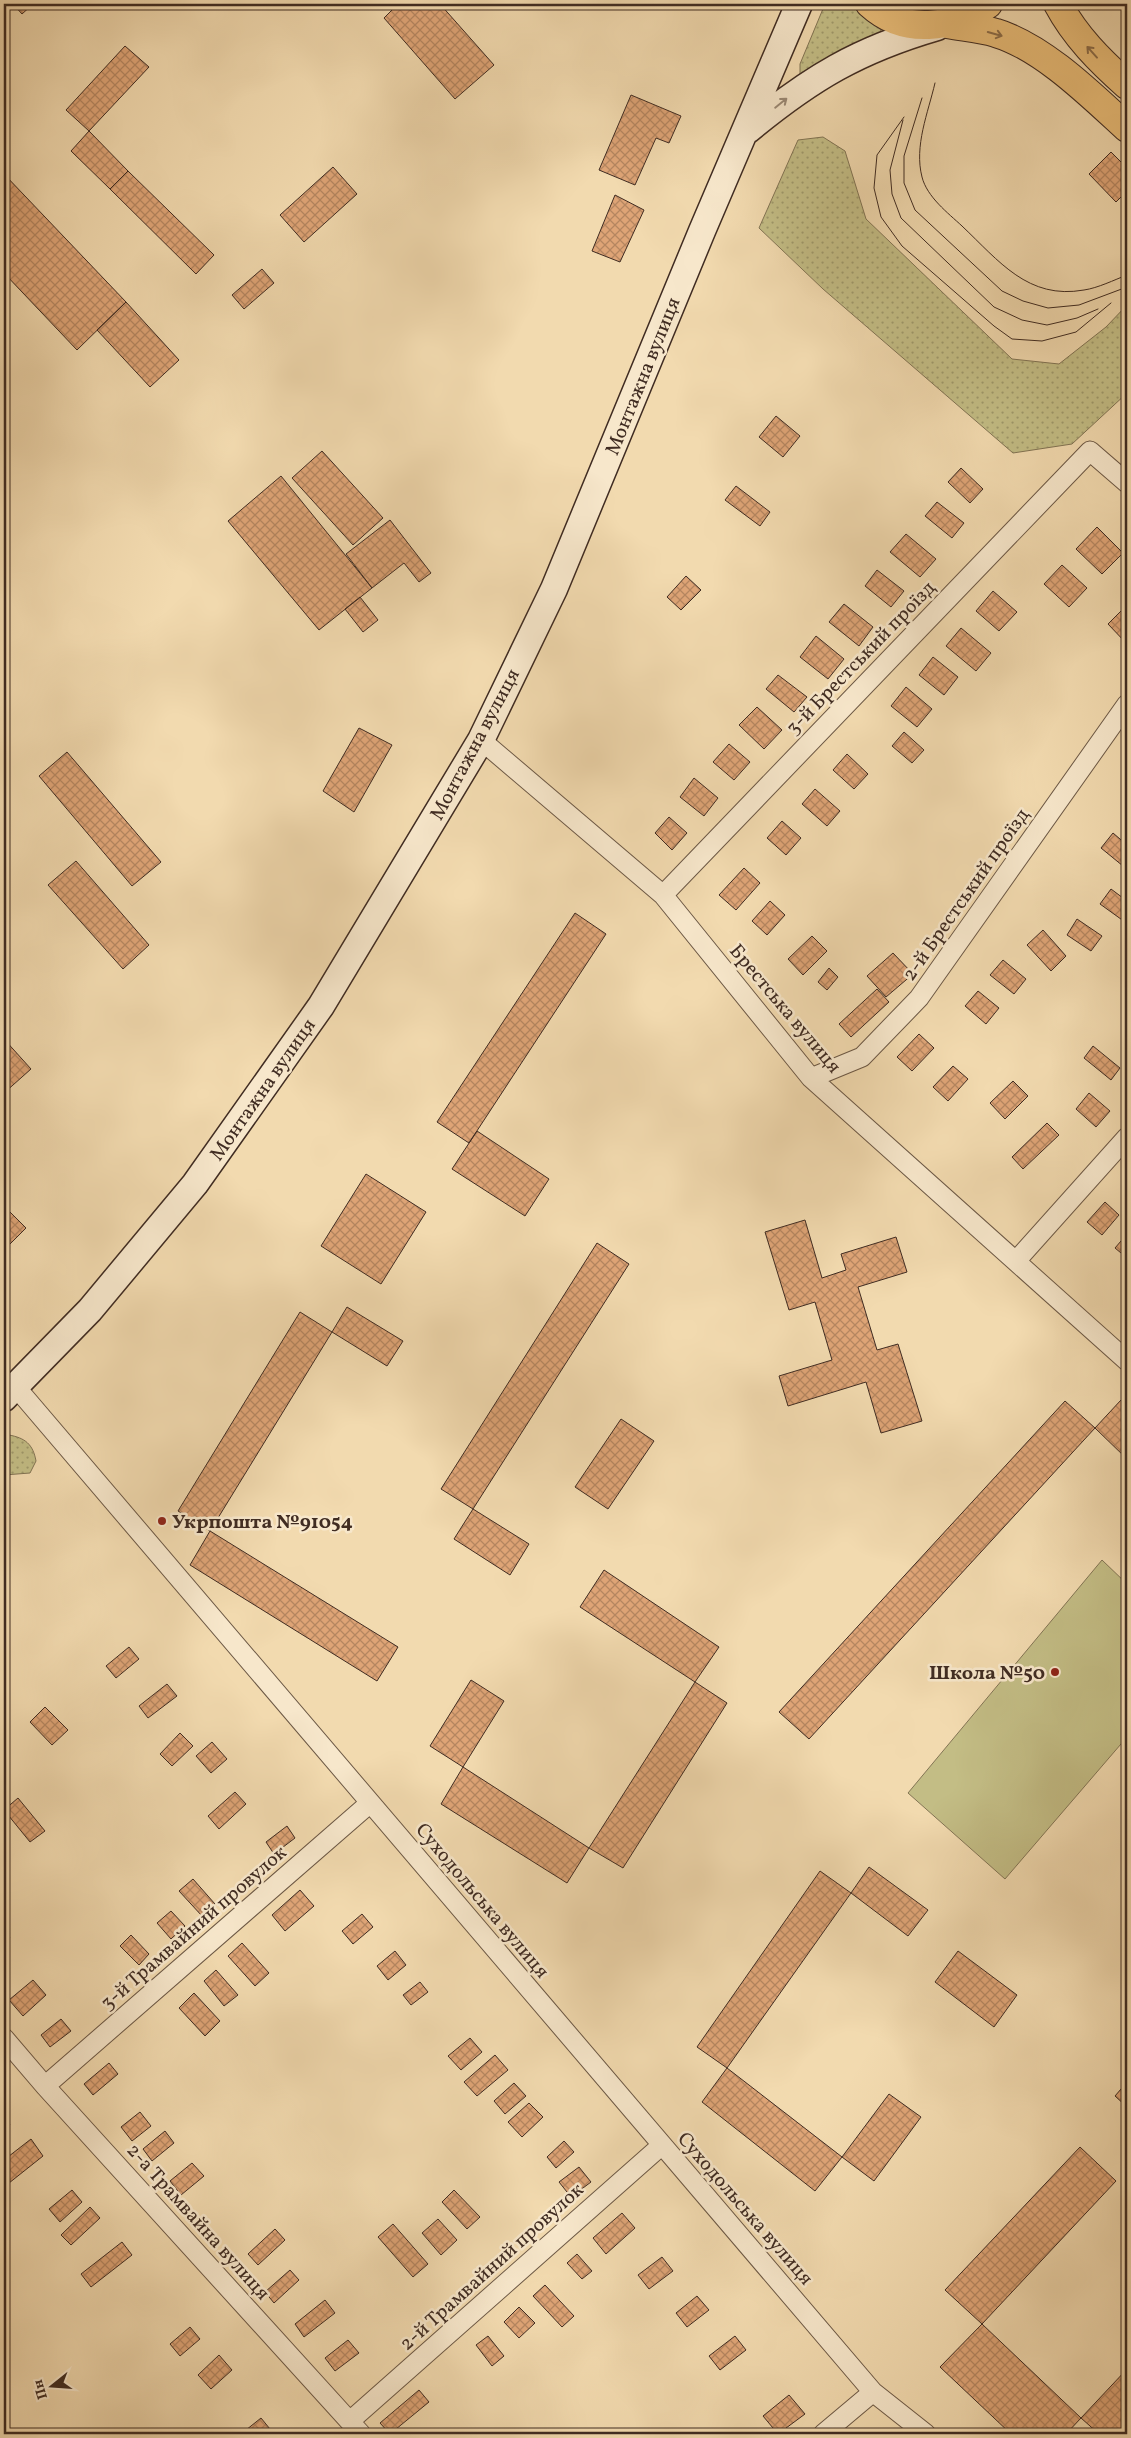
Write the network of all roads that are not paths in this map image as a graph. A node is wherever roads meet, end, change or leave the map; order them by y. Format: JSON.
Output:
{"nodes":[{"id":1,"x":799,"y":4,"type":"edge"},
{"id":2,"x":870,"y":4,"type":"edge"},
{"id":3,"x":988,"y":4,"type":"edge"},
{"id":4,"x":1058,"y":4,"type":"edge"},
{"id":5,"x":947,"y":24,"type":"junction"},
{"id":6,"x":1127,"y":85,"type":"edge"},
{"id":7,"x":1127,"y":128,"type":"edge"},
{"id":8,"x":743,"y":134,"type":"junction"},
{"id":9,"x":1127,"y":483,"type":"edge"},
{"id":10,"x":1127,"y":704,"type":"edge"},
{"id":11,"x":481,"y":740,"type":"junction"},
{"id":12,"x":663,"y":895,"type":"junction"},
{"id":13,"x":811,"y":1078,"type":"junction"},
{"id":14,"x":1127,"y":1136,"type":"edge"},
{"id":15,"x":1016,"y":1261,"type":"junction"},
{"id":16,"x":1127,"y":1361,"type":"edge"},
{"id":17,"x":9,"y":1392,"type":"edge"},
{"id":18,"x":370,"y":1803,"type":"junction"},
{"id":19,"x":4,"y":2038,"type":"edge"},
{"id":20,"x":45,"y":2086,"type":"junction"},
{"id":21,"x":662,"y":2145,"type":"junction"},
{"id":22,"x":873,"y":2392,"type":"junction"},
{"id":23,"x":356,"y":2428,"type":"edge"},
{"id":24,"x":823,"y":2434,"type":"edge"},
{"id":25,"x":926,"y":2434,"type":"edge"}],
"edges":[{"from":1,"to":8,"type":"street","name":"Монтажна вулиця"},
{"from":2,"to":5,"type":"main road"},
{"from":3,"to":5,"type":"main road"},
{"from":6,"to":4,"type":"main road","one_way":true},
{"from":5,"to":7,"type":"main road","one_way":true},
{"from":8,"to":5,"type":"street","one_way":true},
{"from":8,"to":11,"type":"street","name":"Монтажна вулиця"},
{"from":9,"to":12,"type":"street","name":"3-й Брестський проїзд"},
{"from":10,"to":13,"type":"street","name":"2-й Брестський проїзд"},
{"from":11,"to":12,"type":"street","name":"Брестська вулиця"},
{"from":11,"to":17,"type":"street","name":"Монтажна вулиця"},
{"from":12,"to":13,"type":"street","name":"Брестська вулиця"},
{"from":13,"to":15,"type":"street","name":"Брестська вулиця"},
{"from":14,"to":15,"type":"street"},
{"from":15,"to":16,"type":"street","name":"Брестська вулиця"},
{"from":17,"to":18,"type":"street","name":"Суходольська вулиця"},
{"from":18,"to":20,"type":"street","name":"3-й Трамвайний провулок"},
{"from":18,"to":21,"type":"street","name":"Суходольська вулиця"},
{"from":19,"to":20,"type":"street","name":"2-а Трамвайна вулиця"},
{"from":20,"to":23,"type":"street","name":"2-а Трамвайна вулиця"},
{"from":21,"to":22,"type":"street","name":"Суходольська вулиця"},
{"from":21,"to":23,"type":"street","name":"2-й Трамвайний провулок"},
{"from":22,"to":24,"type":"street"},
{"from":22,"to":25,"type":"street","name":"Суходольська вулиця"}]}
